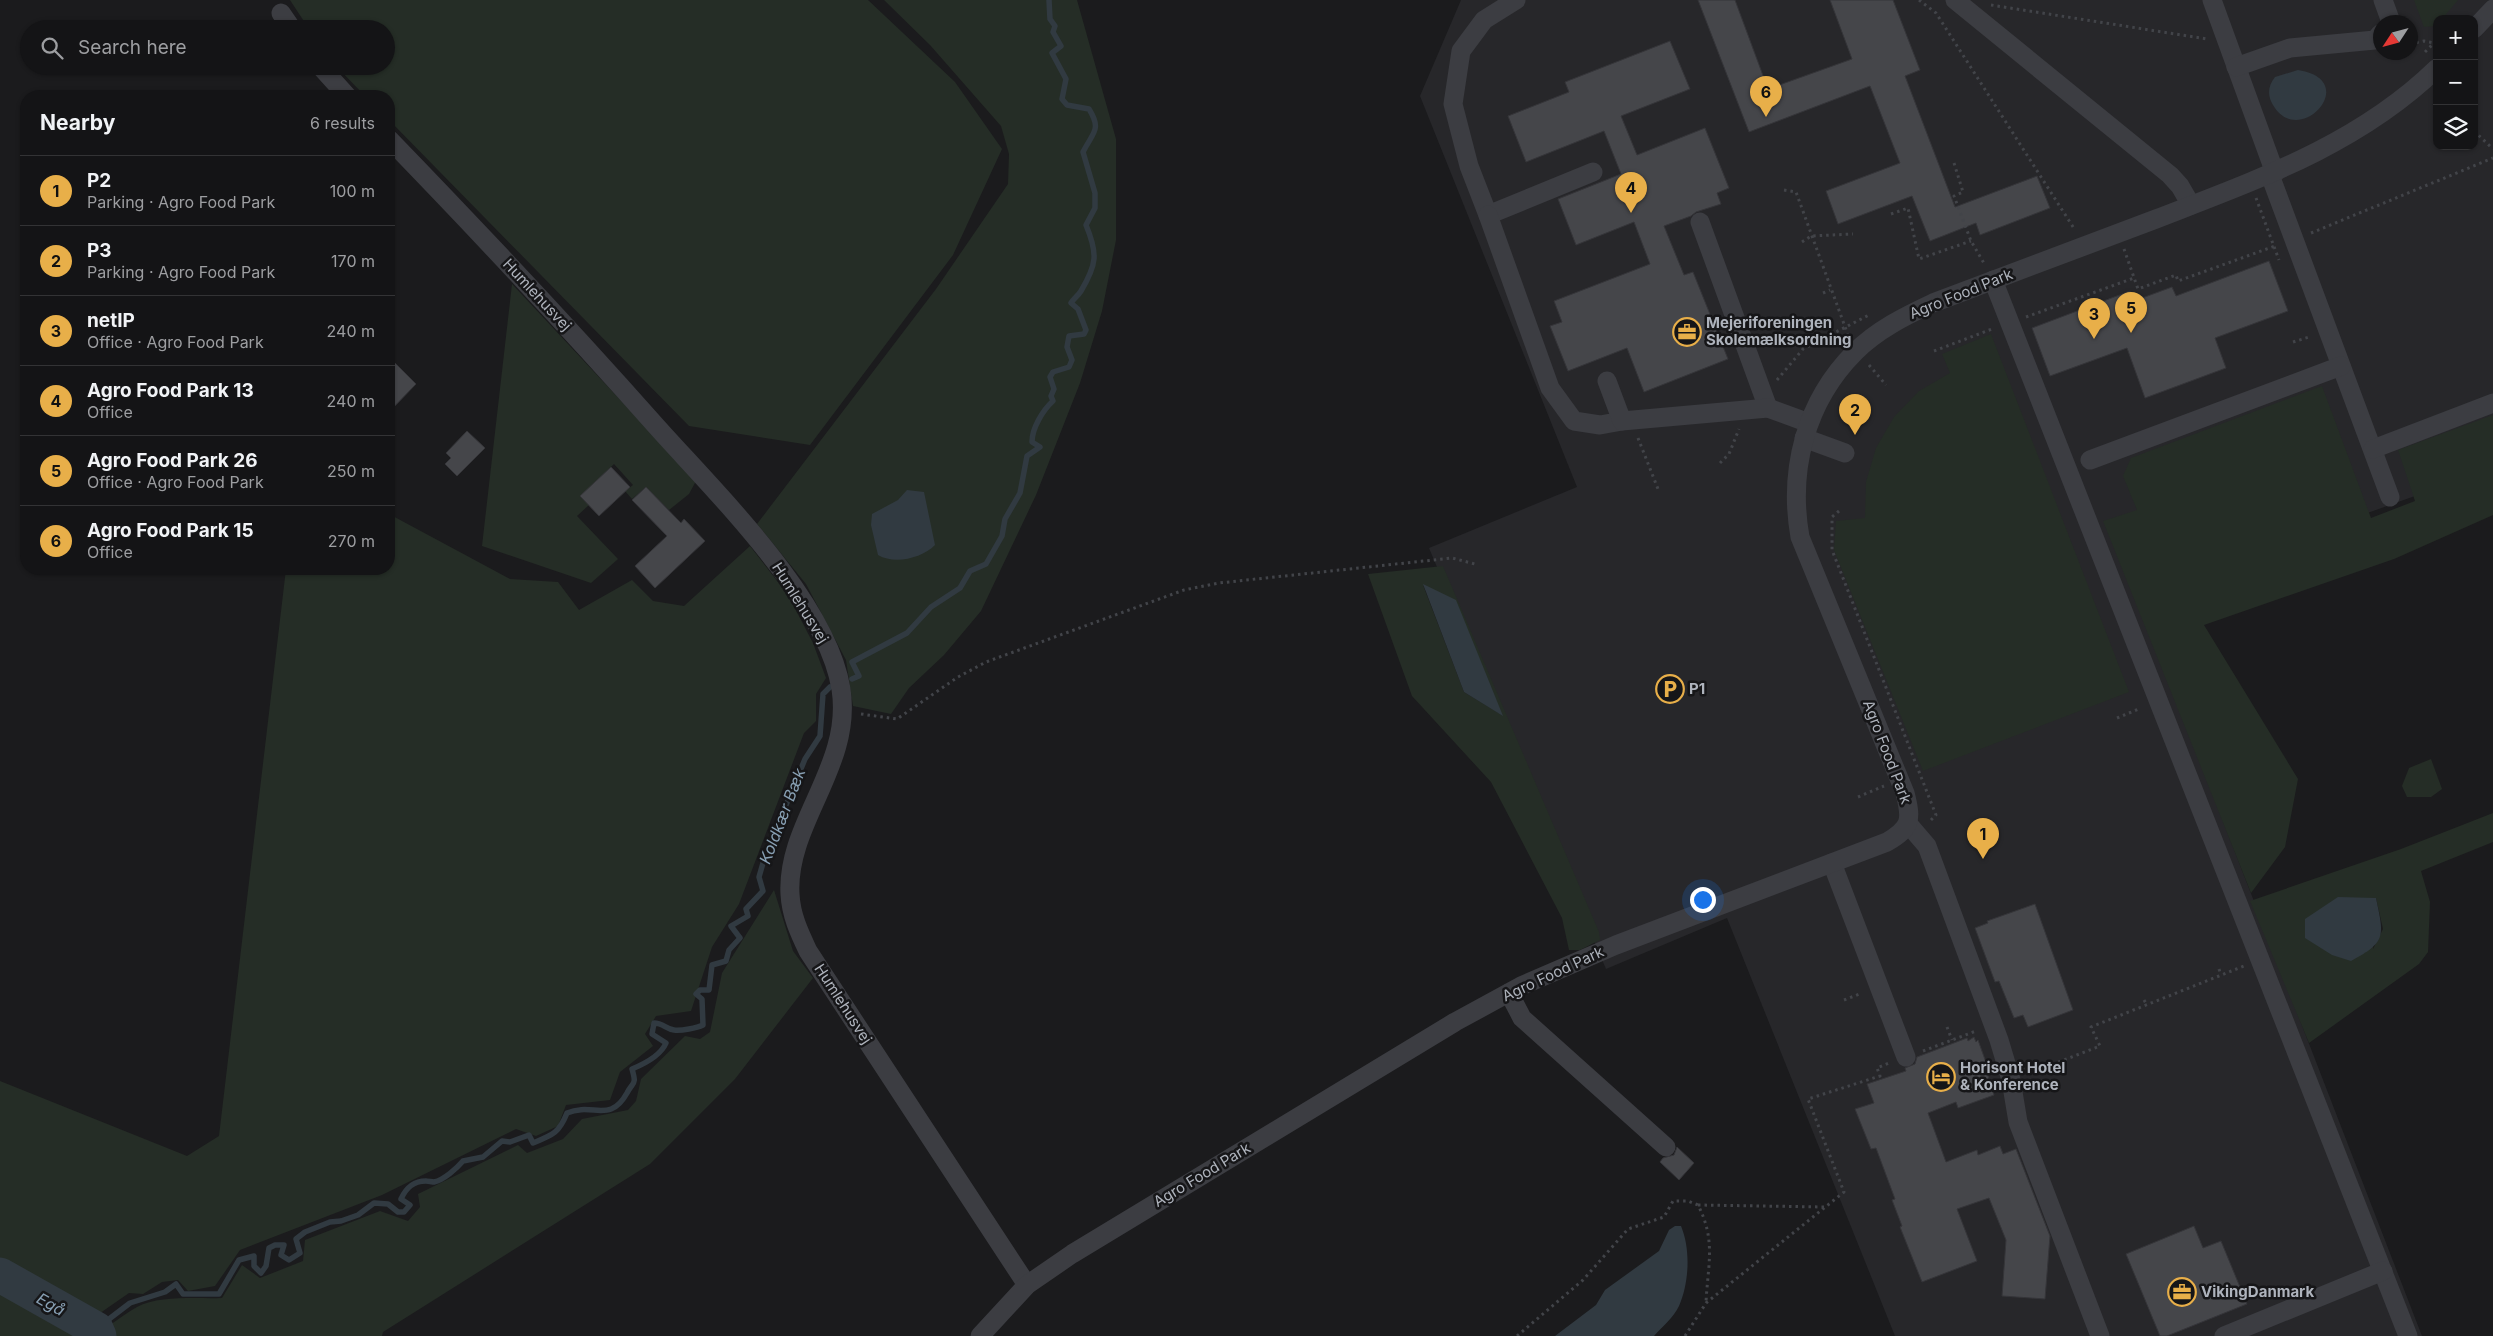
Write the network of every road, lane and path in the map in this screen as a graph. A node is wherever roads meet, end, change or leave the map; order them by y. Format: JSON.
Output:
{"nodes":[{"id":1,"x":1516,"y":0,"type":"edge"},
{"id":2,"x":1919,"y":0,"type":"edge"},
{"id":3,"x":1955,"y":0,"type":"edge"},
{"id":4,"x":2212,"y":0,"type":"edge"},
{"id":5,"x":2383,"y":0,"type":"edge"},
{"id":6,"x":1984,"y":4,"type":"dead end"},
{"id":7,"x":2493,"y":9,"type":"edge"},
{"id":8,"x":281,"y":13,"type":"dead end"},
{"id":9,"x":2388,"y":15,"type":"edge"},
{"id":10,"x":286,"y":20,"type":"edge"},
{"id":11,"x":2478,"y":25,"type":"edge"},
{"id":12,"x":2373,"y":40,"type":"edge"},
{"id":13,"x":2227,"y":42,"type":"junction"},
{"id":14,"x":2418,"y":42,"type":"edge"},
{"id":15,"x":2433,"y":43,"type":"edge"},
{"id":16,"x":2236,"y":66,"type":"junction"},
{"id":17,"x":2433,"y":72,"type":"edge"},
{"id":18,"x":328,"y":75,"type":"edge"},
{"id":19,"x":342,"y":90,"type":"edge"},
{"id":20,"x":2478,"y":135,"type":"edge"},
{"id":21,"x":395,"y":145,"type":"edge"},
{"id":22,"x":2493,"y":149,"type":"edge"},
{"id":23,"x":2493,"y":158,"type":"edge"},
{"id":24,"x":1954,"y":163,"type":"dead end"},
{"id":25,"x":1593,"y":172,"type":"dead end"},
{"id":26,"x":2272,"y":174,"type":"junction"},
{"id":27,"x":1784,"y":190,"type":"dead end"},
{"id":28,"x":2191,"y":205,"type":"junction"},
{"id":29,"x":1488,"y":214,"type":"junction"},
{"id":30,"x":1891,"y":214,"type":"dead end"},
{"id":31,"x":1700,"y":222,"type":"dead end"},
{"id":32,"x":1853,"y":234,"type":"dead end"},
{"id":33,"x":1811,"y":236,"type":"junction"},
{"id":34,"x":2302,"y":236,"type":"junction"},
{"id":35,"x":1971,"y":241,"type":"junction"},
{"id":36,"x":1802,"y":242,"type":"dead end"},
{"id":37,"x":2082,"y":246,"type":"junction"},
{"id":38,"x":2126,"y":255,"type":"dead end"},
{"id":39,"x":2134,"y":278,"type":"junction"},
{"id":40,"x":1993,"y":280,"type":"junction"},
{"id":41,"x":1830,"y":290,"type":"junction"},
{"id":42,"x":1823,"y":293,"type":"dead end"},
{"id":43,"x":2088,"y":295,"type":"dead end"},
{"id":44,"x":1874,"y":313,"type":"dead end"},
{"id":45,"x":1844,"y":328,"type":"junction"},
{"id":46,"x":2309,"y":336,"type":"dead end"},
{"id":47,"x":2293,"y":342,"type":"dead end"},
{"id":48,"x":1856,"y":350,"type":"junction"},
{"id":49,"x":2341,"y":366,"type":"junction"},
{"id":50,"x":1607,"y":381,"type":"dead end"},
{"id":51,"x":1886,"y":385,"type":"dead end"},
{"id":52,"x":1766,"y":401,"type":"junction"},
{"id":53,"x":2493,"y":403,"type":"edge"},
{"id":54,"x":1747,"y":410,"type":"junction"},
{"id":55,"x":1626,"y":421,"type":"junction"},
{"id":56,"x":1807,"y":431,"type":"junction"},
{"id":57,"x":2373,"y":450,"type":"junction"},
{"id":58,"x":1845,"y":453,"type":"dead end"},
{"id":59,"x":2090,"y":460,"type":"dead end"},
{"id":60,"x":1720,"y":463,"type":"dead end"},
{"id":61,"x":1658,"y":489,"type":"dead end"},
{"id":62,"x":2390,"y":497,"type":"dead end"},
{"id":63,"x":1839,"y":512,"type":"dead end"},
{"id":64,"x":1474,"y":564,"type":"dead end"},
{"id":65,"x":843,"y":712,"type":"junction"},
{"id":66,"x":1913,"y":830,"type":"junction"},
{"id":67,"x":1832,"y":863,"type":"junction"},
{"id":68,"x":2260,"y":959,"type":"junction"},
{"id":69,"x":2219,"y":969,"type":"dead end"},
{"id":70,"x":2221,"y":975,"type":"junction"},
{"id":71,"x":1509,"y":993,"type":"junction"},
{"id":72,"x":2144,"y":1000,"type":"dead end"},
{"id":73,"x":2147,"y":1005,"type":"junction"},
{"id":74,"x":1993,"y":1024,"type":"junction"},
{"id":75,"x":1947,"y":1026,"type":"dead end"},
{"id":76,"x":1952,"y":1040,"type":"junction"},
{"id":77,"x":1906,"y":1057,"type":"junction"},
{"id":78,"x":2011,"y":1080,"type":"junction"},
{"id":79,"x":1666,"y":1147,"type":"dead end"},
{"id":80,"x":1698,"y":1205,"type":"junction"},
{"id":81,"x":1825,"y":1207,"type":"junction"},
{"id":82,"x":2383,"y":1271,"type":"junction"},
{"id":83,"x":1027,"y":1285,"type":"junction"},
{"id":84,"x":1706,"y":1303,"type":"junction"},
{"id":85,"x":980,"y":1336,"type":"edge"},
{"id":86,"x":1517,"y":1336,"type":"edge"},
{"id":87,"x":1685,"y":1336,"type":"edge"},
{"id":88,"x":2100,"y":1336,"type":"edge"},
{"id":89,"x":2224,"y":1336,"type":"edge"},
{"id":90,"x":2408,"y":1336,"type":"edge"}],
"edges":[{"from":1,"to":29,"type":"street"},
{"from":2,"to":37,"type":"path"},
{"from":3,"to":28,"type":"street"},
{"from":4,"to":13,"type":"street"},
{"from":5,"to":9,"type":"street"},
{"from":6,"to":13,"type":"path"},
{"from":7,"to":11,"type":"street"},
{"from":8,"to":10,"type":"street"},
{"from":12,"to":16,"type":"street"},
{"from":13,"to":16,"type":"street"},
{"from":14,"to":15,"type":"path"},
{"from":16,"to":26,"type":"street"},
{"from":17,"to":26,"type":"street","name":"Agro Food Park"},
{"from":18,"to":19,"type":"street"},
{"from":20,"to":22,"type":"path"},
{"from":21,"to":65,"type":"street","name":"Humlehusvej"},
{"from":23,"to":34,"type":"path"},
{"from":24,"to":35,"type":"path"},
{"from":25,"to":29,"type":"street"},
{"from":26,"to":28,"type":"street","name":"Agro Food Park"},
{"from":26,"to":34,"type":"street"},
{"from":27,"to":33,"type":"path"},
{"from":28,"to":37,"type":"street","name":"Agro Food Park"},
{"from":29,"to":55,"type":"street"},
{"from":30,"to":35,"type":"path"},
{"from":31,"to":52,"type":"street"},
{"from":32,"to":33,"type":"path"},
{"from":33,"to":36,"type":"path"},
{"from":33,"to":41,"type":"path"},
{"from":34,"to":39,"type":"path"},
{"from":34,"to":49,"type":"street"},
{"from":35,"to":40,"type":"path"},
{"from":37,"to":40,"type":"street","name":"Agro Food Park"},
{"from":38,"to":39,"type":"path"},
{"from":39,"to":43,"type":"path"},
{"from":40,"to":48,"type":"street","name":"Agro Food Park"},
{"from":40,"to":68,"type":"street"},
{"from":41,"to":42,"type":"path"},
{"from":41,"to":45,"type":"path"},
{"from":44,"to":45,"type":"path"},
{"from":45,"to":48,"type":"path"},
{"from":45,"to":52,"type":"path"},
{"from":46,"to":47,"type":"path"},
{"from":48,"to":51,"type":"path"},
{"from":48,"to":56,"type":"street","name":"Agro Food Park"},
{"from":49,"to":57,"type":"street"},
{"from":49,"to":59,"type":"street"},
{"from":50,"to":55,"type":"street"},
{"from":52,"to":54,"type":"street"},
{"from":52,"to":56,"type":"street"},
{"from":53,"to":57,"type":"street"},
{"from":54,"to":55,"type":"street"},
{"from":54,"to":60,"type":"path"},
{"from":55,"to":61,"type":"path"},
{"from":56,"to":58,"type":"street"},
{"from":56,"to":66,"type":"street","name":"Agro Food Park"},
{"from":57,"to":62,"type":"street"},
{"from":63,"to":66,"type":"path"},
{"from":64,"to":65,"type":"path"},
{"from":65,"to":83,"type":"street","name":"Humlehusvej"},
{"from":66,"to":67,"type":"street","name":"Agro Food Park"},
{"from":66,"to":74,"type":"street"},
{"from":67,"to":71,"type":"street","name":"Agro Food Park"},
{"from":67,"to":77,"type":"street"},
{"from":68,"to":70,"type":"path"},
{"from":68,"to":82,"type":"street"},
{"from":69,"to":70,"type":"path"},
{"from":70,"to":73,"type":"path"},
{"from":71,"to":79,"type":"street"},
{"from":71,"to":83,"type":"street","name":"Agro Food Park"},
{"from":72,"to":73,"type":"path"},
{"from":73,"to":78,"type":"path"},
{"from":74,"to":76,"type":"path"},
{"from":74,"to":78,"type":"street"},
{"from":75,"to":76,"type":"path"},
{"from":76,"to":77,"type":"path"},
{"from":77,"to":81,"type":"path"},
{"from":78,"to":88,"type":"street"},
{"from":80,"to":81,"type":"path"},
{"from":80,"to":84,"type":"path"},
{"from":80,"to":86,"type":"path"},
{"from":81,"to":84,"type":"path"},
{"from":82,"to":89,"type":"street"},
{"from":82,"to":90,"type":"street"},
{"from":83,"to":85,"type":"street","name":"Agro Food Park"},
{"from":84,"to":87,"type":"path"}]}
